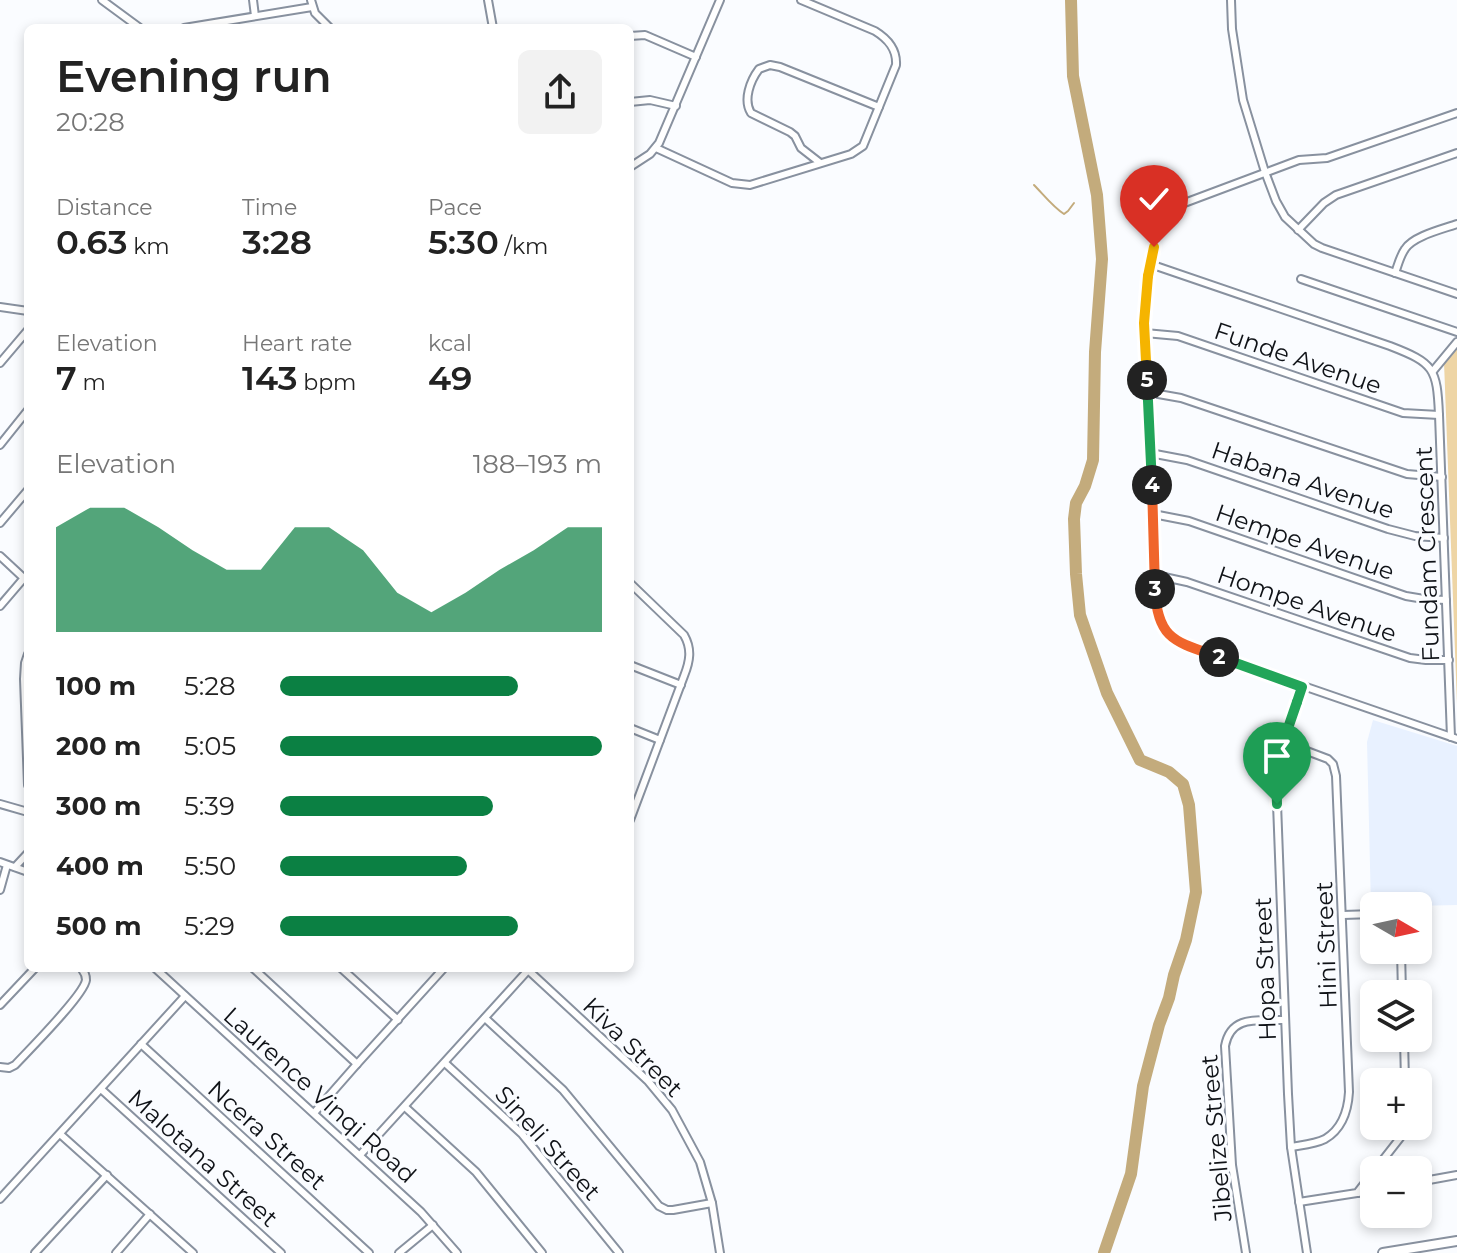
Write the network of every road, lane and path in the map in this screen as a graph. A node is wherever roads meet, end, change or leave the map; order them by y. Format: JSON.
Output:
{"nodes":[{"id":1,"x":253,"y":0,"type":"edge"},
{"id":2,"x":488,"y":0,"type":"edge"},
{"id":3,"x":720,"y":0,"type":"edge"},
{"id":4,"x":801,"y":0,"type":"edge"},
{"id":5,"x":1231,"y":0,"type":"edge"},
{"id":6,"x":106,"y":1,"type":"edge"},
{"id":7,"x":312,"y":3,"type":"edge"},
{"id":8,"x":255,"y":16,"type":"junction"},
{"id":9,"x":135,"y":24,"type":"edge"},
{"id":10,"x":208,"y":24,"type":"edge"},
{"id":11,"x":325,"y":24,"type":"edge"},
{"id":12,"x":492,"y":24,"type":"edge"},
{"id":13,"x":634,"y":36,"type":"edge"},
{"id":14,"x":696,"y":57,"type":"junction"},
{"id":15,"x":634,"y":102,"type":"edge"},
{"id":16,"x":676,"y":106,"type":"junction"},
{"id":17,"x":879,"y":107,"type":"junction"},
{"id":18,"x":1457,"y":113,"type":"edge"},
{"id":19,"x":656,"y":148,"type":"junction"},
{"id":20,"x":1457,"y":153,"type":"edge"},
{"id":21,"x":819,"y":162,"type":"junction"},
{"id":22,"x":634,"y":164,"type":"edge"},
{"id":23,"x":1265,"y":172,"type":"junction"},
{"id":24,"x":1457,"y":224,"type":"edge"},
{"id":25,"x":1298,"y":230,"type":"junction"},
{"id":26,"x":1150,"y":264,"type":"junction"},
{"id":27,"x":1395,"y":273,"type":"junction"},
{"id":28,"x":1301,"y":279,"type":"dead end"},
{"id":29,"x":1457,"y":294,"type":"edge"},
{"id":30,"x":0,"y":307,"type":"edge"},
{"id":31,"x":24,"y":310,"type":"edge"},
{"id":32,"x":1453,"y":331,"type":"edge"},
{"id":33,"x":1145,"y":333,"type":"junction"},
{"id":34,"x":24,"y":335,"type":"edge"},
{"id":35,"x":1457,"y":342,"type":"edge"},
{"id":36,"x":1448,"y":351,"type":"junction"},
{"id":37,"x":0,"y":363,"type":"edge"},
{"id":38,"x":1433,"y":371,"type":"junction"},
{"id":39,"x":1147,"y":392,"type":"junction"},
{"id":40,"x":24,"y":415,"type":"edge"},
{"id":41,"x":1439,"y":415,"type":"junction"},
{"id":42,"x":0,"y":445,"type":"edge"},
{"id":43,"x":1150,"y":453,"type":"junction"},
{"id":44,"x":1442,"y":477,"type":"junction"},
{"id":45,"x":24,"y":495,"type":"edge"},
{"id":46,"x":1153,"y":514,"type":"junction"},
{"id":47,"x":0,"y":523,"type":"edge"},
{"id":48,"x":1444,"y":538,"type":"junction"},
{"id":49,"x":0,"y":556,"type":"edge"},
{"id":50,"x":1155,"y":575,"type":"junction"},
{"id":51,"x":24,"y":578,"type":"edge"},
{"id":52,"x":24,"y":582,"type":"edge"},
{"id":53,"x":634,"y":587,"type":"edge"},
{"id":54,"x":1446,"y":600,"type":"junction"},
{"id":55,"x":0,"y":606,"type":"edge"},
{"id":56,"x":1449,"y":660,"type":"junction"},
{"id":57,"x":634,"y":667,"type":"edge"},
{"id":58,"x":681,"y":685,"type":"junction"},
{"id":59,"x":1302,"y":687,"type":"junction"},
{"id":60,"x":634,"y":730,"type":"edge"},
{"id":61,"x":1454,"y":738,"type":"edge"},
{"id":62,"x":660,"y":740,"type":"junction"},
{"id":63,"x":1283,"y":742,"type":"junction"},
{"id":64,"x":634,"y":794,"type":"edge"},
{"id":65,"x":639,"y":796,"type":"junction"},
{"id":66,"x":0,"y":804,"type":"edge"},
{"id":67,"x":634,"y":809,"type":"edge"},
{"id":68,"x":24,"y":811,"type":"edge"},
{"id":69,"x":7,"y":865,"type":"edge"},
{"id":70,"x":0,"y":890,"type":"edge"},
{"id":71,"x":1360,"y":914,"type":"edge"},
{"id":72,"x":1343,"y":915,"type":"junction"},
{"id":73,"x":31,"y":972,"type":"edge"},
{"id":74,"x":84,"y":972,"type":"edge"},
{"id":75,"x":159,"y":972,"type":"edge"},
{"id":76,"x":257,"y":972,"type":"edge"},
{"id":77,"x":345,"y":972,"type":"edge"},
{"id":78,"x":433,"y":972,"type":"edge"},
{"id":79,"x":440,"y":972,"type":"edge"},
{"id":80,"x":526,"y":972,"type":"edge"},
{"id":81,"x":532,"y":972,"type":"edge"},
{"id":82,"x":437,"y":976,"type":"junction"},
{"id":83,"x":185,"y":996,"type":"junction"},
{"id":84,"x":0,"y":1005,"type":"edge"},
{"id":85,"x":485,"y":1018,"type":"junction"},
{"id":86,"x":398,"y":1020,"type":"junction"},
{"id":87,"x":1285,"y":1020,"type":"junction"},
{"id":88,"x":141,"y":1044,"type":"junction"},
{"id":89,"x":445,"y":1063,"type":"junction"},
{"id":90,"x":357,"y":1064,"type":"junction"},
{"id":91,"x":0,"y":1067,"type":"edge"},
{"id":92,"x":101,"y":1089,"type":"junction"},
{"id":93,"x":405,"y":1107,"type":"junction"},
{"id":94,"x":314,"y":1113,"type":"junction"},
{"id":95,"x":60,"y":1134,"type":"junction"},
{"id":96,"x":1398,"y":1140,"type":"edge"},
{"id":97,"x":1291,"y":1147,"type":"junction"},
{"id":98,"x":360,"y":1155,"type":"junction"},
{"id":99,"x":1385,"y":1156,"type":"edge"},
{"id":100,"x":107,"y":1175,"type":"junction"},
{"id":101,"x":1457,"y":1175,"type":"edge"},
{"id":102,"x":1432,"y":1179,"type":"edge"},
{"id":103,"x":1360,"y":1189,"type":"edge"},
{"id":104,"x":1360,"y":1192,"type":"edge"},
{"id":105,"x":1357,"y":1193,"type":"junction"},
{"id":106,"x":0,"y":1199,"type":"edge"},
{"id":107,"x":1299,"y":1202,"type":"junction"},
{"id":108,"x":712,"y":1203,"type":"junction"},
{"id":109,"x":150,"y":1214,"type":"junction"},
{"id":110,"x":433,"y":1225,"type":"junction"},
{"id":111,"x":1457,"y":1241,"type":"edge"},
{"id":112,"x":35,"y":1253,"type":"edge"},
{"id":113,"x":116,"y":1253,"type":"edge"},
{"id":114,"x":193,"y":1253,"type":"edge"},
{"id":115,"x":281,"y":1253,"type":"edge"},
{"id":116,"x":369,"y":1253,"type":"edge"},
{"id":117,"x":399,"y":1253,"type":"edge"},
{"id":118,"x":457,"y":1253,"type":"edge"},
{"id":119,"x":542,"y":1253,"type":"edge"},
{"id":120,"x":619,"y":1253,"type":"edge"},
{"id":121,"x":720,"y":1253,"type":"edge"},
{"id":122,"x":1246,"y":1253,"type":"edge"},
{"id":123,"x":1307,"y":1253,"type":"edge"},
{"id":124,"x":1383,"y":1253,"type":"edge"}],
"edges":[{"from":1,"to":8,"type":"street"},
{"from":2,"to":12,"type":"street"},
{"from":3,"to":14,"type":"street"},
{"from":4,"to":17,"type":"street"},
{"from":5,"to":23,"type":"street"},
{"from":6,"to":9,"type":"street"},
{"from":7,"to":8,"type":"street"},
{"from":7,"to":11,"type":"street"},
{"from":8,"to":10,"type":"street"},
{"from":13,"to":14,"type":"street"},
{"from":14,"to":16,"type":"street"},
{"from":15,"to":16,"type":"street"},
{"from":16,"to":19,"type":"street"},
{"from":17,"to":21,"type":"street"},
{"from":17,"to":21,"type":"street"},
{"from":18,"to":23,"type":"street"},
{"from":19,"to":21,"type":"street"},
{"from":19,"to":22,"type":"street"},
{"from":20,"to":25,"type":"street"},
{"from":23,"to":25,"type":"street"},
{"from":23,"to":26,"type":"street"},
{"from":24,"to":27,"type":"street"},
{"from":25,"to":27,"type":"street"},
{"from":26,"to":33,"type":"street"},
{"from":26,"to":38,"type":"street"},
{"from":27,"to":29,"type":"street"},
{"from":28,"to":32,"type":"street"},
{"from":30,"to":31,"type":"street"},
{"from":32,"to":36,"type":"street"},
{"from":33,"to":39,"type":"street"},
{"from":33,"to":41,"type":"street","name":"Funde Avenue"},
{"from":34,"to":37,"type":"street"},
{"from":35,"to":36,"type":"street"},
{"from":36,"to":38,"type":"street"},
{"from":38,"to":41,"type":"street","name":"Fundam Crescent"},
{"from":39,"to":43,"type":"street"},
{"from":39,"to":44,"type":"street"},
{"from":40,"to":42,"type":"street"},
{"from":41,"to":44,"type":"street","name":"Fundam Crescent"},
{"from":43,"to":46,"type":"street"},
{"from":43,"to":48,"type":"street","name":"Habana Avenue"},
{"from":44,"to":48,"type":"street","name":"Fundam Crescent"},
{"from":45,"to":47,"type":"street"},
{"from":46,"to":50,"type":"street"},
{"from":46,"to":54,"type":"street","name":"Hempe Avenue"},
{"from":48,"to":54,"type":"street","name":"Fundam Crescent"},
{"from":49,"to":51,"type":"street"},
{"from":50,"to":56,"type":"street","name":"Hompe Avenue"},
{"from":50,"to":59,"type":"street"},
{"from":52,"to":55,"type":"street"},
{"from":53,"to":58,"type":"street"},
{"from":54,"to":56,"type":"street","name":"Fundam Crescent"},
{"from":56,"to":61,"type":"street","name":"Fundam Crescent"},
{"from":57,"to":58,"type":"street"},
{"from":58,"to":62,"type":"street"},
{"from":59,"to":61,"type":"street"},
{"from":59,"to":63,"type":"street","name":"Hopa Street"},
{"from":60,"to":62,"type":"street"},
{"from":62,"to":65,"type":"street"},
{"from":63,"to":72,"type":"street","name":"Hini Street"},
{"from":63,"to":87,"type":"street","name":"Hopa Street"},
{"from":64,"to":65,"type":"street"},
{"from":65,"to":67,"type":"street"},
{"from":66,"to":68,"type":"street"},
{"from":69,"to":70,"type":"street"},
{"from":71,"to":72,"type":"street"},
{"from":72,"to":97,"type":"street","name":"Hini Street"},
{"from":73,"to":84,"type":"street"},
{"from":74,"to":91,"type":"street"},
{"from":75,"to":83,"type":"street","name":"Laurence Vinqi Road"},
{"from":76,"to":90,"type":"street"},
{"from":77,"to":86,"type":"street"},
{"from":78,"to":82,"type":"street"},
{"from":79,"to":82,"type":"street"},
{"from":80,"to":85,"type":"street"},
{"from":81,"to":108,"type":"street","name":"Kiva Street"},
{"from":82,"to":86,"type":"street"},
{"from":83,"to":88,"type":"street"},
{"from":83,"to":94,"type":"street","name":"Laurence Vinqi Road"},
{"from":85,"to":89,"type":"street"},
{"from":85,"to":108,"type":"street"},
{"from":86,"to":90,"type":"street"},
{"from":87,"to":97,"type":"street","name":"Hopa Street"},
{"from":87,"to":122,"type":"street","name":"Jibelize Street"},
{"from":88,"to":92,"type":"street"},
{"from":88,"to":116,"type":"street","name":"Ncera Street"},
{"from":89,"to":93,"type":"street"},
{"from":89,"to":120,"type":"street","name":"Sineli Street"},
{"from":90,"to":94,"type":"street"},
{"from":92,"to":95,"type":"street"},
{"from":92,"to":115,"type":"street","name":"Malotana Street"},
{"from":93,"to":98,"type":"street"},
{"from":93,"to":119,"type":"street"},
{"from":94,"to":98,"type":"street","name":"Laurence Vinqi Road"},
{"from":95,"to":100,"type":"street"},
{"from":95,"to":106,"type":"street"},
{"from":96,"to":99,"type":"street"},
{"from":97,"to":107,"type":"street","name":"Hopa Street"},
{"from":98,"to":110,"type":"street","name":"Laurence Vinqi Road"},
{"from":100,"to":109,"type":"street"},
{"from":100,"to":112,"type":"street"},
{"from":101,"to":102,"type":"street"},
{"from":103,"to":105,"type":"street"},
{"from":104,"to":105,"type":"street"},
{"from":105,"to":107,"type":"street"},
{"from":107,"to":123,"type":"street","name":"Hopa Street"},
{"from":108,"to":121,"type":"street","name":"Kiva Street"},
{"from":109,"to":113,"type":"street"},
{"from":109,"to":114,"type":"street"},
{"from":110,"to":117,"type":"street"},
{"from":110,"to":118,"type":"street","name":"Laurence Vinqi Road"},
{"from":111,"to":124,"type":"street"}]}
